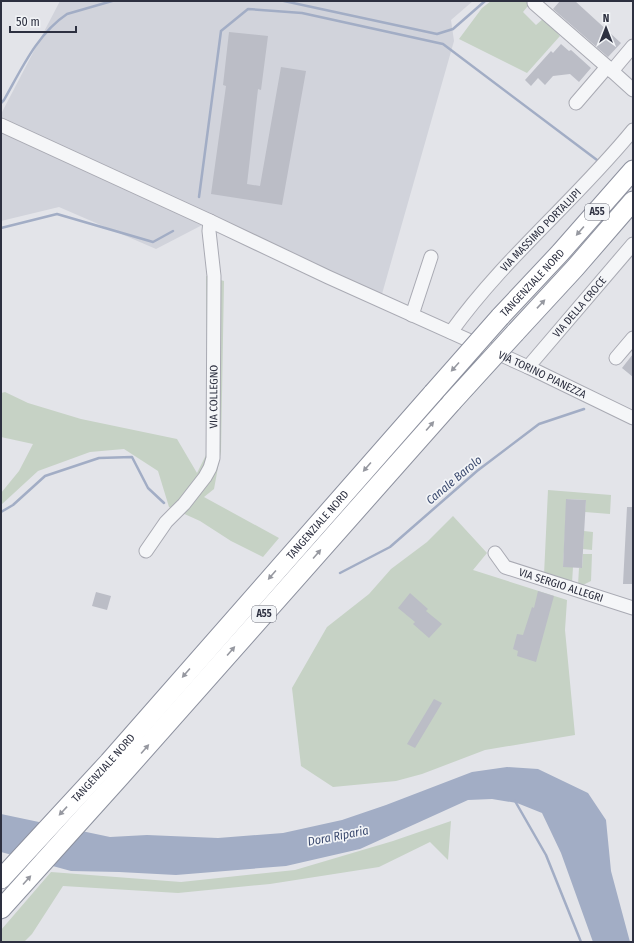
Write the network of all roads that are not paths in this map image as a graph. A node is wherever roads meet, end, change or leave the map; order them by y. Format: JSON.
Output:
{"nodes":[{"id":1,"x":535,"y":2,"type":"edge"},
{"id":2,"x":633,"y":46,"type":"edge"},
{"id":3,"x":610,"y":69,"type":"junction"},
{"id":4,"x":633,"y":90,"type":"edge"},
{"id":5,"x":576,"y":103,"type":"dead end"},
{"id":6,"x":1,"y":125,"type":"edge"},
{"id":7,"x":633,"y":130,"type":"edge"},
{"id":8,"x":633,"y":170,"type":"edge"},
{"id":9,"x":633,"y":201,"type":"edge"},
{"id":10,"x":210,"y":221,"type":"junction"},
{"id":11,"x":632,"y":247,"type":"edge"},
{"id":12,"x":431,"y":257,"type":"dead end"},
{"id":13,"x":412,"y":315,"type":"junction"},
{"id":14,"x":451,"y":332,"type":"junction"},
{"id":15,"x":633,"y":338,"type":"edge"},
{"id":16,"x":616,"y":358,"type":"dead end"},
{"id":17,"x":528,"y":367,"type":"junction"},
{"id":18,"x":633,"y":418,"type":"edge"},
{"id":19,"x":146,"y":551,"type":"dead end"},
{"id":20,"x":495,"y":552,"type":"dead end"},
{"id":21,"x":633,"y":608,"type":"edge"},
{"id":22,"x":1,"y":879,"type":"edge"},
{"id":23,"x":1,"y":908,"type":"edge"}],
"edges":[{"from":1,"to":3,"type":"street"},
{"from":2,"to":3,"type":"street"},
{"from":3,"to":4,"type":"street"},
{"from":3,"to":5,"type":"street"},
{"from":6,"to":10,"type":"street"},
{"from":7,"to":14,"type":"street","name":"VIA MASSIMO PORTALUPI"},
{"from":8,"to":22,"type":"highway","name":"TANGENZIALE NORD","number":"A55","one_way":true,"bridge":true},
{"from":23,"to":9,"type":"highway","name":"TANGENZIALE NORD","number":"A55","one_way":true,"bridge":true},
{"from":10,"to":13,"type":"street"},
{"from":10,"to":19,"type":"street","name":"VIA COLLEGNO"},
{"from":11,"to":17,"type":"street","name":"VIA DELLA CROCE"},
{"from":12,"to":13,"type":"street"},
{"from":13,"to":14,"type":"street"},
{"from":14,"to":17,"type":"street","name":"VIA TORINO PIANEZZA"},
{"from":15,"to":16,"type":"street"},
{"from":17,"to":18,"type":"street","name":"VIA TORINO PIANEZZA"},
{"from":20,"to":21,"type":"street","name":"VIA SERGIO ALLEGRI"}]}
